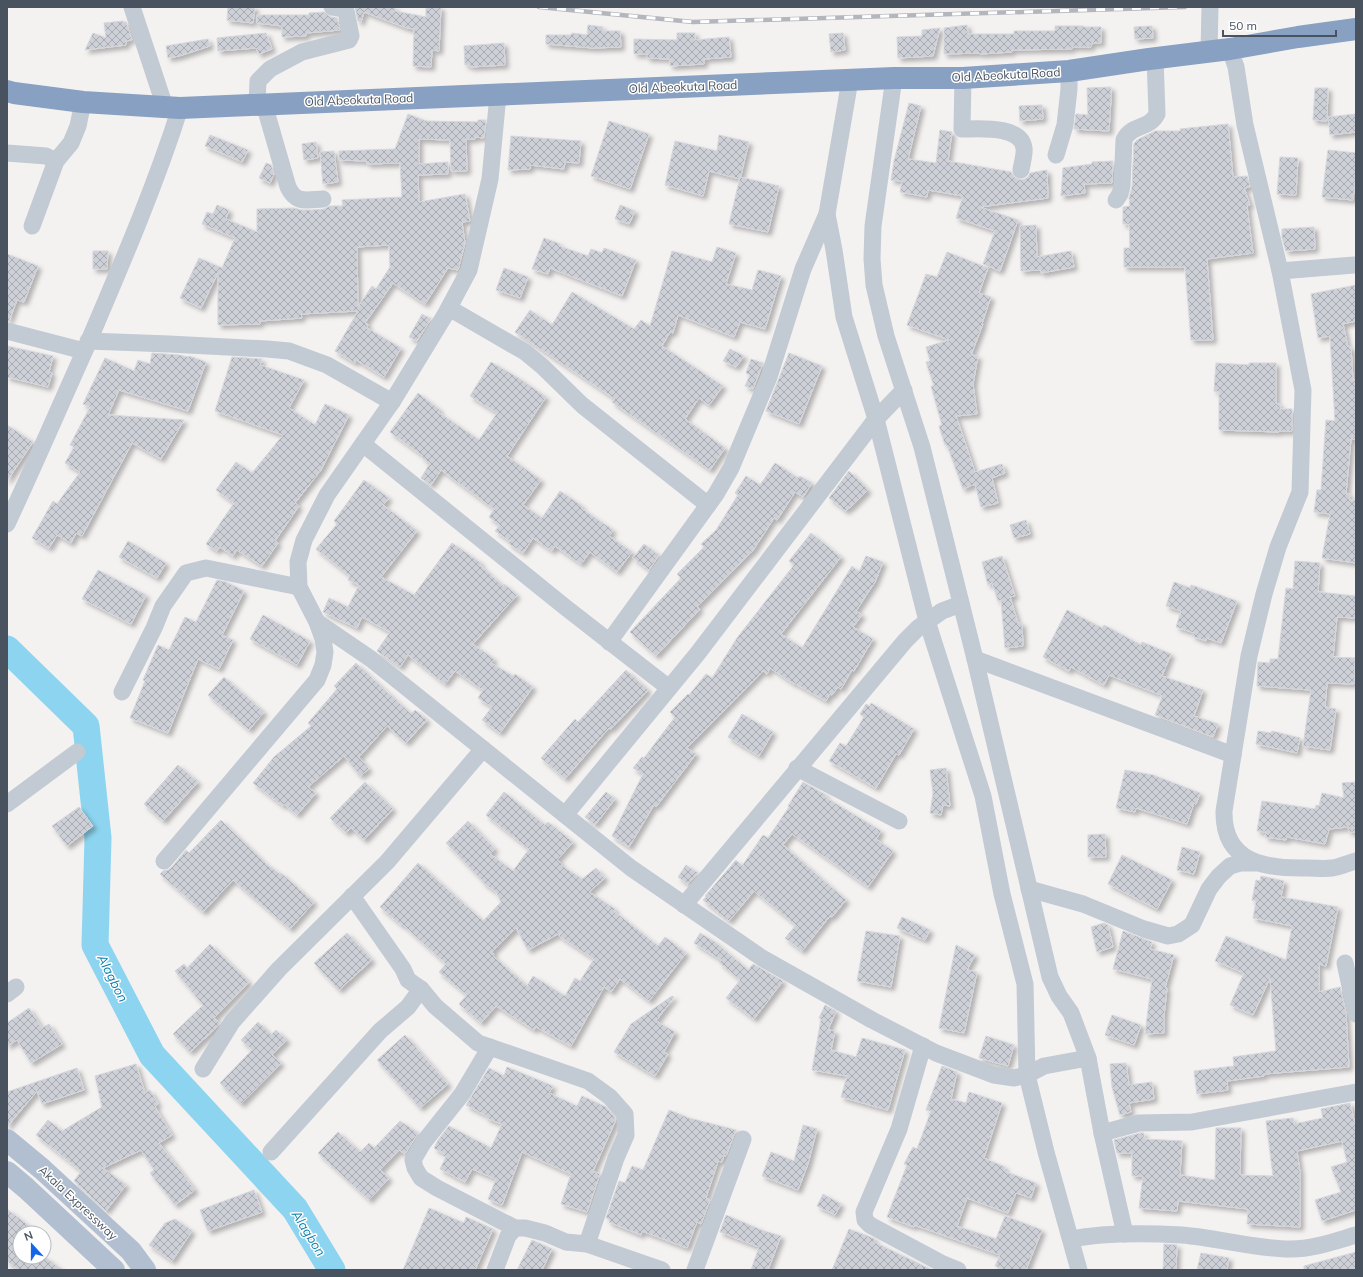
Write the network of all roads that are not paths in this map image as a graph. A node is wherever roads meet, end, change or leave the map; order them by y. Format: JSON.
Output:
{"nodes":[{"id":1,"x":132,"y":7,"type":"edge"},
{"id":2,"x":332,"y":7,"type":"edge"},
{"id":3,"x":1210,"y":7,"type":"edge"},
{"id":4,"x":1356,"y":29,"type":"edge"},
{"id":5,"x":1230,"y":49,"type":"junction"},
{"id":6,"x":1209,"y":52,"type":"junction"},
{"id":7,"x":1155,"y":58,"type":"junction"},
{"id":8,"x":1069,"y":71,"type":"junction"},
{"id":9,"x":894,"y":78,"type":"junction"},
{"id":10,"x":963,"y":78,"type":"junction"},
{"id":11,"x":850,"y":80,"type":"junction"},
{"id":12,"x":7,"y":91,"type":"edge"},
{"id":13,"x":498,"y":95,"type":"junction"},
{"id":14,"x":83,"y":102,"type":"junction"},
{"id":15,"x":261,"y":104,"type":"junction"},
{"id":16,"x":173,"y":107,"type":"junction"},
{"id":17,"x":7,"y":153,"type":"edge"},
{"id":18,"x":1056,"y":154,"type":"dead end"},
{"id":19,"x":56,"y":161,"type":"junction"},
{"id":20,"x":1021,"y":170,"type":"dead end"},
{"id":21,"x":323,"y":199,"type":"dead end"},
{"id":22,"x":1116,"y":200,"type":"dead end"},
{"id":23,"x":827,"y":214,"type":"junction"},
{"id":24,"x":32,"y":226,"type":"dead end"},
{"id":25,"x":1354,"y":265,"type":"dead end"},
{"id":26,"x":1280,"y":271,"type":"junction"},
{"id":27,"x":449,"y":308,"type":"junction"},
{"id":28,"x":7,"y":331,"type":"edge"},
{"id":29,"x":86,"y":346,"type":"junction"},
{"id":30,"x":904,"y":390,"type":"junction"},
{"id":31,"x":392,"y":402,"type":"junction"},
{"id":32,"x":876,"y":419,"type":"junction"},
{"id":33,"x":363,"y":444,"type":"junction"},
{"id":34,"x":708,"y":505,"type":"junction"},
{"id":35,"x":7,"y":524,"type":"edge"},
{"id":36,"x":299,"y":587,"type":"junction"},
{"id":37,"x":961,"y":604,"type":"junction"},
{"id":38,"x":927,"y":621,"type":"junction"},
{"id":39,"x":317,"y":622,"type":"junction"},
{"id":40,"x":609,"y":642,"type":"junction"},
{"id":41,"x":975,"y":658,"type":"junction"},
{"id":42,"x":669,"y":688,"type":"junction"},
{"id":43,"x":122,"y":692,"type":"dead end"},
{"id":44,"x":483,"y":749,"type":"junction"},
{"id":45,"x":77,"y":752,"type":"dead end"},
{"id":46,"x":1233,"y":756,"type":"junction"},
{"id":47,"x":798,"y":768,"type":"junction"},
{"id":48,"x":7,"y":804,"type":"edge"},
{"id":49,"x":565,"y":815,"type":"junction"},
{"id":50,"x":899,"y":821,"type":"dead end"},
{"id":51,"x":164,"y":861,"type":"dead end"},
{"id":52,"x":1356,"y":861,"type":"edge"},
{"id":53,"x":1256,"y":863,"type":"junction"},
{"id":54,"x":1029,"y":889,"type":"junction"},
{"id":55,"x":352,"y":896,"type":"junction"},
{"id":56,"x":684,"y":904,"type":"junction"},
{"id":57,"x":1345,"y":963,"type":"dead end"},
{"id":58,"x":1050,"y":977,"type":"junction"},
{"id":59,"x":1025,"y":984,"type":"junction"},
{"id":60,"x":421,"y":989,"type":"junction"},
{"id":61,"x":1356,"y":1014,"type":"edge"},
{"id":62,"x":923,"y":1046,"type":"junction"},
{"id":63,"x":490,"y":1048,"type":"junction"},
{"id":64,"x":1088,"y":1058,"type":"junction"},
{"id":65,"x":203,"y":1069,"type":"dead end"},
{"id":66,"x":1027,"y":1075,"type":"junction"},
{"id":67,"x":1356,"y":1092,"type":"edge"},
{"id":68,"x":1102,"y":1133,"type":"junction"},
{"id":69,"x":743,"y":1139,"type":"dead end"},
{"id":70,"x":7,"y":1140,"type":"edge"},
{"id":71,"x":271,"y":1152,"type":"dead end"},
{"id":72,"x":42,"y":1169,"type":"junction"},
{"id":73,"x":7,"y":1172,"type":"edge"},
{"id":74,"x":26,"y":1188,"type":"junction"},
{"id":75,"x":515,"y":1228,"type":"junction"},
{"id":76,"x":1125,"y":1234,"type":"junction"},
{"id":77,"x":1356,"y":1235,"type":"edge"},
{"id":78,"x":1071,"y":1239,"type":"junction"},
{"id":79,"x":587,"y":1244,"type":"junction"},
{"id":80,"x":114,"y":1270,"type":"edge"},
{"id":81,"x":145,"y":1270,"type":"edge"},
{"id":82,"x":495,"y":1270,"type":"edge"},
{"id":83,"x":662,"y":1270,"type":"edge"},
{"id":84,"x":695,"y":1270,"type":"edge"},
{"id":85,"x":958,"y":1270,"type":"edge"},
{"id":86,"x":1079,"y":1270,"type":"edge"}],
"edges":[{"from":1,"to":16,"type":"street"},
{"from":2,"to":15,"type":"street"},
{"from":3,"to":6,"type":"street"},
{"from":4,"to":5,"type":"highway","name":"Old Abeokuta Road"},
{"from":5,"to":6,"type":"highway","name":"Old Abeokuta Road"},
{"from":5,"to":26,"type":"street"},
{"from":6,"to":7,"type":"highway","name":"Old Abeokuta Road"},
{"from":7,"to":8,"type":"highway","name":"Old Abeokuta Road"},
{"from":7,"to":22,"type":"street"},
{"from":8,"to":10,"type":"highway","name":"Old Abeokuta Road"},
{"from":8,"to":18,"type":"street"},
{"from":9,"to":10,"type":"highway","name":"Old Abeokuta Road"},
{"from":9,"to":11,"type":"highway","name":"Old Abeokuta Road"},
{"from":9,"to":30,"type":"street"},
{"from":10,"to":20,"type":"street"},
{"from":11,"to":13,"type":"highway","name":"Old Abeokuta Road"},
{"from":11,"to":23,"type":"street"},
{"from":12,"to":14,"type":"highway","name":"Old Abeokuta Road"},
{"from":13,"to":15,"type":"highway","name":"Old Abeokuta Road"},
{"from":13,"to":27,"type":"street"},
{"from":14,"to":16,"type":"highway","name":"Old Abeokuta Road"},
{"from":14,"to":19,"type":"street"},
{"from":15,"to":16,"type":"highway","name":"Old Abeokuta Road"},
{"from":15,"to":21,"type":"street"},
{"from":16,"to":29,"type":"street"},
{"from":17,"to":19,"type":"street"},
{"from":19,"to":24,"type":"street"},
{"from":23,"to":32,"type":"street"},
{"from":23,"to":34,"type":"street"},
{"from":25,"to":26,"type":"street"},
{"from":26,"to":46,"type":"street"},
{"from":27,"to":31,"type":"street"},
{"from":27,"to":34,"type":"street"},
{"from":28,"to":29,"type":"street"},
{"from":29,"to":31,"type":"street"},
{"from":29,"to":35,"type":"street"},
{"from":30,"to":32,"type":"street"},
{"from":30,"to":37,"type":"street"},
{"from":31,"to":33,"type":"street"},
{"from":32,"to":38,"type":"street"},
{"from":32,"to":42,"type":"street"},
{"from":33,"to":36,"type":"street"},
{"from":33,"to":40,"type":"street"},
{"from":34,"to":40,"type":"street"},
{"from":36,"to":39,"type":"street"},
{"from":36,"to":43,"type":"street"},
{"from":37,"to":38,"type":"street"},
{"from":37,"to":41,"type":"street"},
{"from":38,"to":47,"type":"street"},
{"from":38,"to":59,"type":"street"},
{"from":39,"to":44,"type":"street"},
{"from":39,"to":51,"type":"street"},
{"from":40,"to":42,"type":"street"},
{"from":41,"to":46,"type":"street"},
{"from":41,"to":54,"type":"street"},
{"from":42,"to":49,"type":"street"},
{"from":44,"to":49,"type":"street"},
{"from":44,"to":55,"type":"street"},
{"from":45,"to":48,"type":"street"},
{"from":46,"to":53,"type":"street"},
{"from":47,"to":50,"type":"street"},
{"from":47,"to":56,"type":"street"},
{"from":49,"to":56,"type":"street"},
{"from":52,"to":53,"type":"street"},
{"from":53,"to":54,"type":"street"},
{"from":54,"to":58,"type":"street"},
{"from":55,"to":60,"type":"street"},
{"from":55,"to":65,"type":"street"},
{"from":56,"to":62,"type":"street"},
{"from":57,"to":61,"type":"street"},
{"from":58,"to":59,"type":"street"},
{"from":58,"to":64,"type":"street"},
{"from":59,"to":66,"type":"street"},
{"from":60,"to":63,"type":"street"},
{"from":60,"to":71,"type":"street"},
{"from":62,"to":66,"type":"street"},
{"from":62,"to":85,"type":"street"},
{"from":63,"to":75,"type":"street"},
{"from":63,"to":79,"type":"street"},
{"from":64,"to":66,"type":"street"},
{"from":64,"to":68,"type":"street"},
{"from":66,"to":78,"type":"street"},
{"from":67,"to":68,"type":"street"},
{"from":68,"to":76,"type":"street"},
{"from":69,"to":84,"type":"street"},
{"from":70,"to":72,"type":"main road","name":"Akala Expressway"},
{"from":72,"to":74,"type":"main road"},
{"from":72,"to":81,"type":"main road","name":"Akala Expressway"},
{"from":73,"to":74,"type":"main road","name":"Akala Expressway"},
{"from":74,"to":80,"type":"main road","name":"Akala Expressway"},
{"from":75,"to":79,"type":"street"},
{"from":75,"to":82,"type":"street"},
{"from":76,"to":77,"type":"street"},
{"from":76,"to":78,"type":"street"},
{"from":78,"to":86,"type":"street"},
{"from":79,"to":83,"type":"street"}]}
